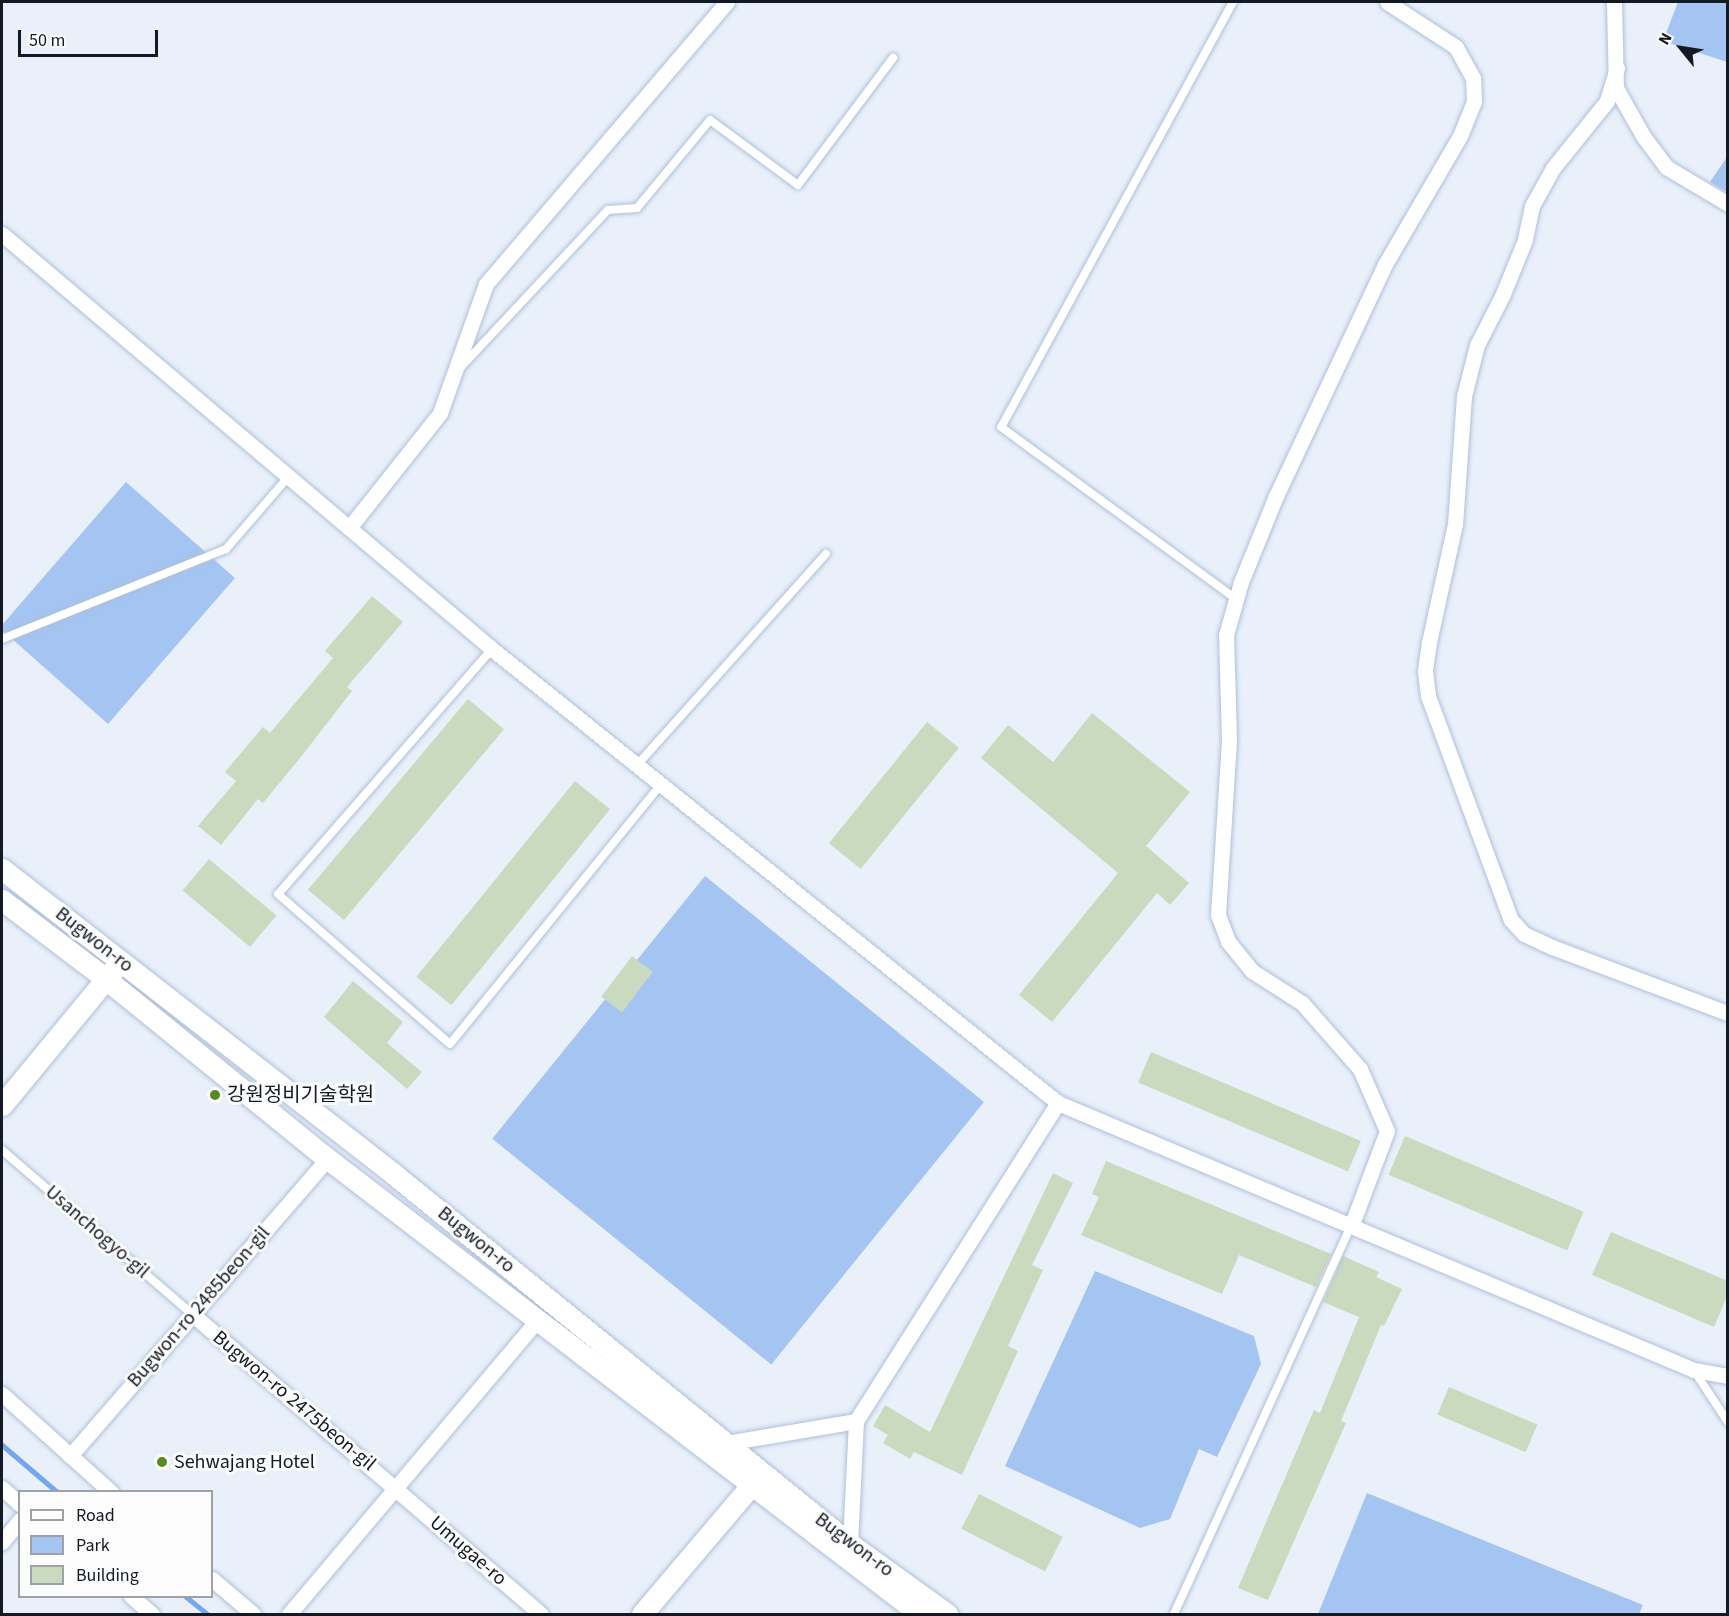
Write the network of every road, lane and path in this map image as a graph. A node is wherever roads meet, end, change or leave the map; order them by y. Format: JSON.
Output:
{"nodes":[{"id":1,"x":727,"y":2,"type":"edge"},
{"id":2,"x":1233,"y":2,"type":"edge"},
{"id":3,"x":1387,"y":2,"type":"edge"},
{"id":4,"x":1614,"y":2,"type":"edge"},
{"id":5,"x":893,"y":58,"type":"dead end"},
{"id":6,"x":1617,"y":68,"type":"junction"},
{"id":7,"x":1728,"y":204,"type":"edge"},
{"id":8,"x":2,"y":234,"type":"edge"},
{"id":9,"x":454,"y":374,"type":"junction"},
{"id":10,"x":289,"y":476,"type":"junction"},
{"id":11,"x":349,"y":528,"type":"junction"},
{"id":12,"x":826,"y":554,"type":"dead end"},
{"id":13,"x":1236,"y":599,"type":"junction"},
{"id":14,"x":2,"y":639,"type":"edge"},
{"id":15,"x":492,"y":649,"type":"junction"},
{"id":16,"x":638,"y":764,"type":"junction"},
{"id":17,"x":662,"y":783,"type":"junction"},
{"id":18,"x":2,"y":869,"type":"edge"},
{"id":19,"x":2,"y":900,"type":"edge"},
{"id":20,"x":122,"y":961,"type":"junction"},
{"id":21,"x":106,"y":979,"type":"junction"},
{"id":22,"x":1728,"y":1013,"type":"edge"},
{"id":23,"x":1058,"y":1103,"type":"junction"},
{"id":24,"x":2,"y":1105,"type":"edge"},
{"id":25,"x":2,"y":1150,"type":"edge"},
{"id":26,"x":328,"y":1158,"type":"junction"},
{"id":27,"x":1352,"y":1224,"type":"junction"},
{"id":28,"x":192,"y":1314,"type":"junction"},
{"id":29,"x":538,"y":1319,"type":"junction"},
{"id":30,"x":1694,"y":1370,"type":"junction"},
{"id":31,"x":1728,"y":1376,"type":"edge"},
{"id":32,"x":2,"y":1394,"type":"edge"},
{"id":33,"x":856,"y":1421,"type":"junction"},
{"id":34,"x":1728,"y":1422,"type":"edge"},
{"id":35,"x":726,"y":1443,"type":"junction"},
{"id":36,"x":70,"y":1456,"type":"junction"},
{"id":37,"x":756,"y":1479,"type":"junction"},
{"id":38,"x":396,"y":1487,"type":"junction"},
{"id":39,"x":2,"y":1488,"type":"edge"},
{"id":40,"x":110,"y":1490,"type":"edge"},
{"id":41,"x":18,"y":1501,"type":"edge"},
{"id":42,"x":18,"y":1522,"type":"edge"},
{"id":43,"x":2,"y":1542,"type":"edge"},
{"id":44,"x":850,"y":1544,"type":"junction"},
{"id":45,"x":213,"y":1580,"type":"edge"},
{"id":46,"x":133,"y":1598,"type":"edge"},
{"id":47,"x":152,"y":1614,"type":"edge"},
{"id":48,"x":253,"y":1614,"type":"edge"},
{"id":49,"x":289,"y":1614,"type":"edge"},
{"id":50,"x":541,"y":1614,"type":"edge"},
{"id":51,"x":642,"y":1614,"type":"edge"},
{"id":52,"x":920,"y":1614,"type":"edge"},
{"id":53,"x":947,"y":1614,"type":"edge"},
{"id":54,"x":1174,"y":1614,"type":"edge"}],
"edges":[{"from":1,"to":9,"type":"street"},
{"from":2,"to":13,"type":"lane"},
{"from":3,"to":13,"type":"street"},
{"from":4,"to":6,"type":"street"},
{"from":5,"to":9,"type":"lane"},
{"from":6,"to":7,"type":"street"},
{"from":6,"to":22,"type":"street"},
{"from":8,"to":10,"type":"street"},
{"from":9,"to":11,"type":"street"},
{"from":10,"to":11,"type":"street"},
{"from":10,"to":14,"type":"lane"},
{"from":11,"to":15,"type":"street"},
{"from":12,"to":16,"type":"lane"},
{"from":13,"to":27,"type":"street"},
{"from":15,"to":16,"type":"street"},
{"from":15,"to":17,"type":"lane"},
{"from":16,"to":17,"type":"street"},
{"from":17,"to":23,"type":"street"},
{"from":18,"to":20,"type":"street","name":"Bugwon-ro"},
{"from":19,"to":21,"type":"street","name":"Bugwon-ro"},
{"from":20,"to":21,"type":"street"},
{"from":20,"to":35,"type":"street","name":"Bugwon-ro"},
{"from":21,"to":24,"type":"street"},
{"from":21,"to":26,"type":"street","name":"Bugwon-ro"},
{"from":23,"to":27,"type":"street"},
{"from":23,"to":33,"type":"street"},
{"from":25,"to":28,"type":"lane","name":"Usanchogyo-gil"},
{"from":26,"to":28,"type":"street","name":"Bugwon-ro 2485beon-gil"},
{"from":26,"to":29,"type":"street","name":"Bugwon-ro"},
{"from":27,"to":30,"type":"street"},
{"from":27,"to":54,"type":"lane"},
{"from":28,"to":36,"type":"street","name":"Bugwon-ro 2485beon-gil"},
{"from":28,"to":38,"type":"street","name":"Bugwon-ro 2475beon-gil"},
{"from":29,"to":37,"type":"street","name":"Bugwon-ro"},
{"from":29,"to":38,"type":"street"},
{"from":30,"to":31,"type":"street"},
{"from":30,"to":34,"type":"lane"},
{"from":32,"to":36,"type":"street"},
{"from":33,"to":35,"type":"street"},
{"from":33,"to":44,"type":"street"},
{"from":35,"to":37,"type":"street","name":"Bugwon-ro"},
{"from":36,"to":40,"type":"street"},
{"from":37,"to":44,"type":"street","name":"Bugwon-ro"},
{"from":37,"to":51,"type":"street"},
{"from":37,"to":52,"type":"street","name":"Bugwon-ro"},
{"from":38,"to":49,"type":"street"},
{"from":38,"to":50,"type":"street","name":"Umugae-ro"},
{"from":39,"to":41,"type":"street"},
{"from":42,"to":43,"type":"street"},
{"from":44,"to":53,"type":"street","name":"Bugwon-ro"},
{"from":45,"to":48,"type":"street"},
{"from":46,"to":47,"type":"street"}]}
